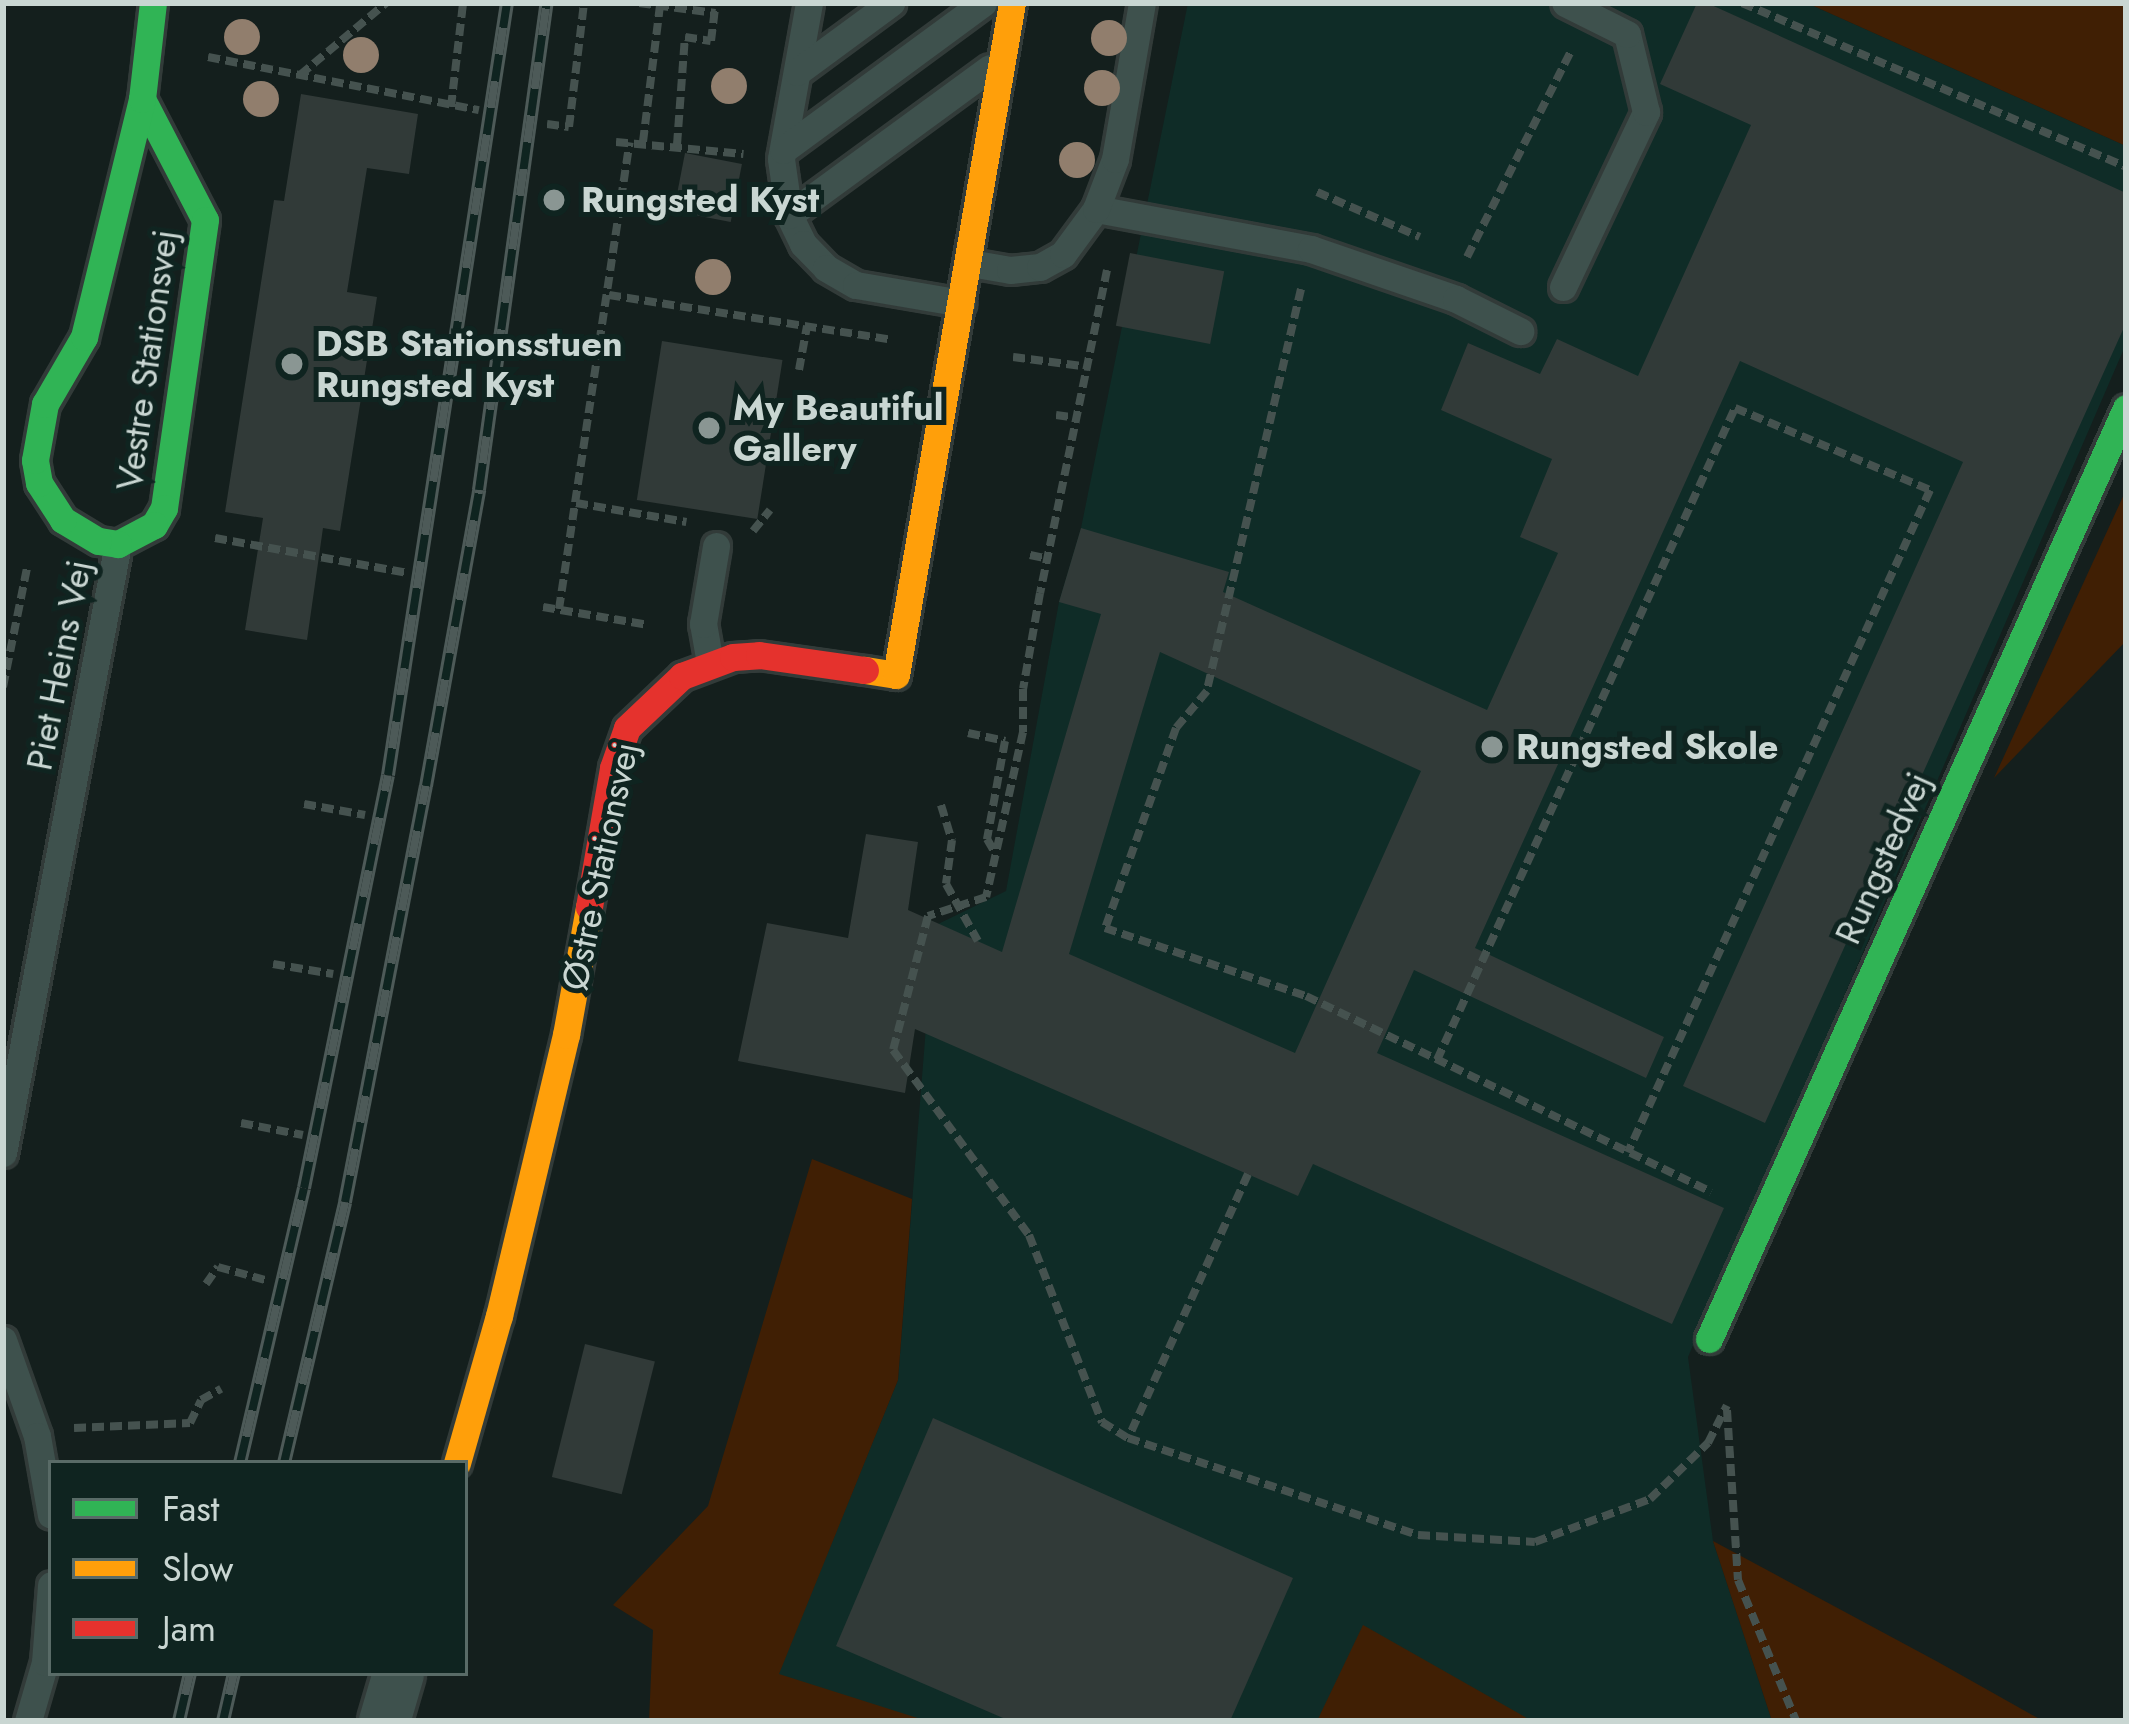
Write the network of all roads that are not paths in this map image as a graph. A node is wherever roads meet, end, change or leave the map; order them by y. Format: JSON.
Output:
{"nodes":[{"id":1,"x":153,"y":3,"type":"edge"},
{"id":2,"x":809,"y":3,"type":"edge"},
{"id":3,"x":891,"y":3,"type":"edge"},
{"id":4,"x":983,"y":3,"type":"edge"},
{"id":5,"x":1012,"y":3,"type":"edge"},
{"id":6,"x":1142,"y":3,"type":"edge"},
{"id":7,"x":1577,"y":9,"type":"edge"},
{"id":8,"x":1004,"y":58,"type":"junction"},
{"id":9,"x":797,"y":72,"type":"junction"},
{"id":10,"x":142,"y":99,"type":"junction"},
{"id":11,"x":782,"y":154,"type":"junction"},
{"id":12,"x":1109,"y":212,"type":"junction"},
{"id":13,"x":789,"y":215,"type":"junction"},
{"id":14,"x":970,"y":262,"type":"junction"},
{"id":15,"x":1563,"y":287,"type":"dead end"},
{"id":16,"x":963,"y":304,"type":"junction"},
{"id":17,"x":1520,"y":331,"type":"dead end"},
{"id":18,"x":2126,"y":409,"type":"edge"},
{"id":19,"x":716,"y":534,"type":"road end"},
{"id":20,"x":118,"y":544,"type":"junction"},
{"id":21,"x":710,"y":663,"type":"junction"},
{"id":22,"x":3,"y":1153,"type":"edge"},
{"id":23,"x":1709,"y":1339,"type":"road end"},
{"id":24,"x":3,"y":1340,"type":"edge"},
{"id":25,"x":459,"y":1460,"type":"edge"},
{"id":26,"x":48,"y":1499,"type":"edge"},
{"id":27,"x":48,"y":1624,"type":"edge"},
{"id":28,"x":397,"y":1676,"type":"edge"},
{"id":29,"x":28,"y":1721,"type":"edge"},
{"id":30,"x":384,"y":1721,"type":"edge"}],
"edges":[{"from":1,"to":10,"type":"street","name":"Vestre Stationsvej"},
{"from":2,"to":9,"type":"lane"},
{"from":3,"to":9,"type":"lane"},
{"from":4,"to":11,"type":"lane"},
{"from":5,"to":8,"type":"street","name":"Østre Stationsvej"},
{"from":6,"to":12,"type":"lane"},
{"from":7,"to":15,"type":"lane"},
{"from":8,"to":13,"type":"lane"},
{"from":8,"to":14,"type":"street","name":"Østre Stationsvej"},
{"from":9,"to":11,"type":"lane"},
{"from":10,"to":20,"type":"street","name":"Vestre Stationsvej"},
{"from":10,"to":20,"type":"street","name":"Vestre Stationsvej"},
{"from":11,"to":13,"type":"lane"},
{"from":12,"to":14,"type":"lane"},
{"from":12,"to":17,"type":"lane"},
{"from":13,"to":16,"type":"lane"},
{"from":14,"to":16,"type":"street","name":"Østre Stationsvej"},
{"from":16,"to":21,"type":"street","name":"Østre Stationsvej"},
{"from":18,"to":23,"type":"street","name":"Rungstedvej"},
{"from":19,"to":21,"type":"lane"},
{"from":20,"to":22,"type":"lane","name":"Piet Heins Vej"},
{"from":21,"to":25,"type":"street","name":"Østre Stationsvej"},
{"from":24,"to":26,"type":"lane"},
{"from":27,"to":29,"type":"lane"},
{"from":28,"to":30,"type":"street"}]}
